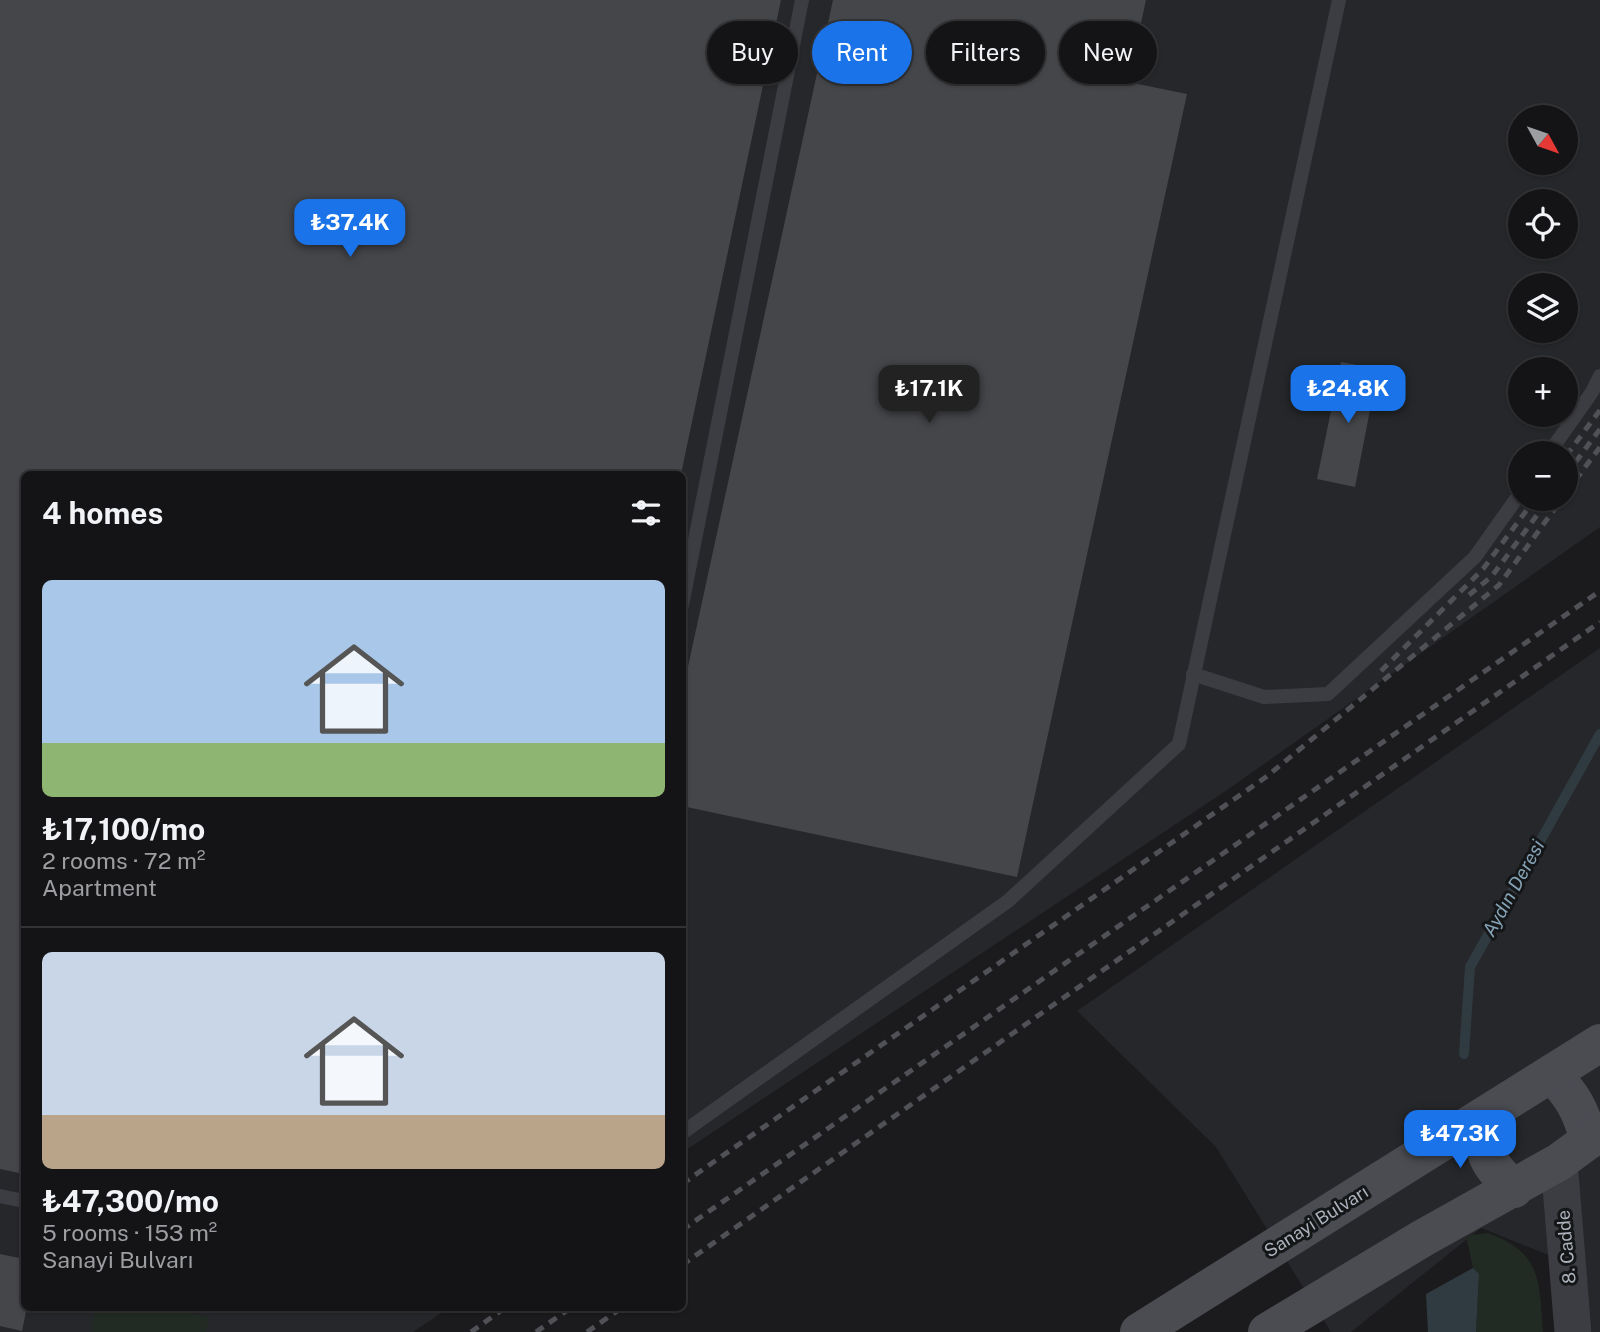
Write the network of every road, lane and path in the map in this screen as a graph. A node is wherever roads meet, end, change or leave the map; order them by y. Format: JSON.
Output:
{"nodes":[{"id":1,"x":802,"y":0,"type":"edge"},
{"id":2,"x":1339,"y":0,"type":"edge"},
{"id":3,"x":1600,"y":376,"type":"edge"},
{"id":4,"x":1557,"y":441,"type":"edge"},
{"id":5,"x":1508,"y":510,"type":"edge"},
{"id":6,"x":686,"y":586,"type":"edge"},
{"id":7,"x":1193,"y":674,"type":"junction"},
{"id":8,"x":1600,"y":1043,"type":"edge"},
{"id":9,"x":1551,"y":1074,"type":"junction"},
{"id":10,"x":1481,"y":1118,"type":"junction"},
{"id":11,"x":686,"y":1130,"type":"edge"},
{"id":12,"x":1595,"y":1136,"type":"edge"},
{"id":13,"x":1559,"y":1162,"type":"junction"},
{"id":14,"x":1514,"y":1189,"type":"junction"},
{"id":15,"x":0,"y":1196,"type":"edge"},
{"id":16,"x":21,"y":1201,"type":"edge"},
{"id":17,"x":1139,"y":1332,"type":"edge"},
{"id":18,"x":1267,"y":1332,"type":"edge"},
{"id":19,"x":1573,"y":1332,"type":"edge"}],
"edges":[{"from":1,"to":6,"type":"lane"},
{"from":2,"to":7,"type":"lane"},
{"from":3,"to":4,"type":"lane"},
{"from":5,"to":7,"type":"lane"},
{"from":7,"to":11,"type":"lane"},
{"from":8,"to":9,"type":"main road","name":"Sanayi Bulvarı"},
{"from":9,"to":10,"type":"main road","name":"Sanayi Bulvarı"},
{"from":9,"to":12,"type":"main road"},
{"from":10,"to":14,"type":"main road"},
{"from":10,"to":17,"type":"main road","name":"Sanayi Bulvarı"},
{"from":12,"to":13,"type":"main road"},
{"from":13,"to":14,"type":"main road"},
{"from":13,"to":19,"type":"street","name":"8. Cadde"},
{"from":14,"to":18,"type":"main road"},
{"from":15,"to":16,"type":"lane"}]}
